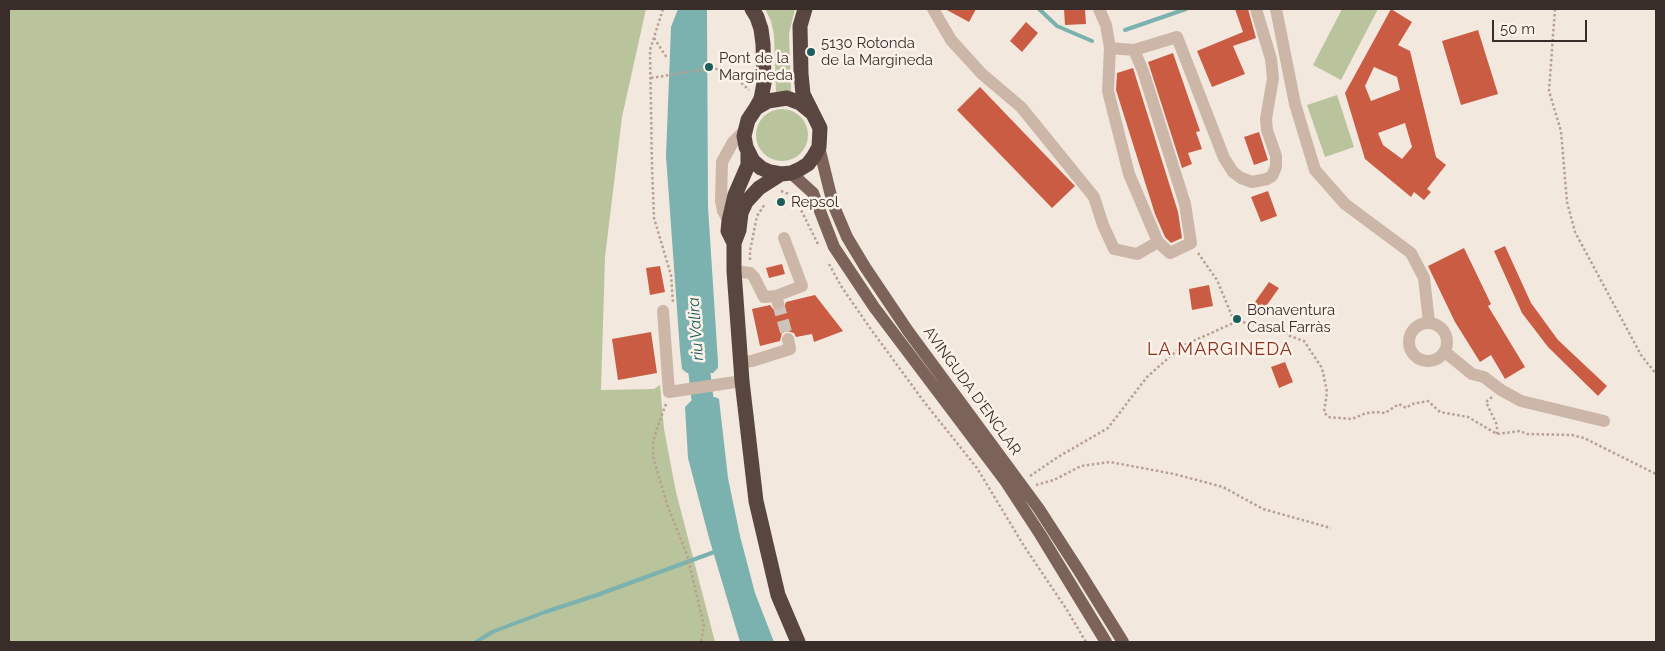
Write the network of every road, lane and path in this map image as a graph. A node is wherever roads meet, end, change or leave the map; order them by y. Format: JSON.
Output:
{"nodes":[{"id":1,"x":663,"y":9,"type":"edge"},
{"id":2,"x":752,"y":9,"type":"edge"},
{"id":3,"x":805,"y":9,"type":"edge"},
{"id":4,"x":933,"y":9,"type":"edge"},
{"id":5,"x":1099,"y":9,"type":"edge"},
{"id":6,"x":1256,"y":9,"type":"edge"},
{"id":7,"x":1276,"y":9,"type":"edge"},
{"id":8,"x":1555,"y":9,"type":"edge"},
{"id":9,"x":654,"y":38,"type":"junction"},
{"id":10,"x":1110,"y":48,"type":"junction"},
{"id":11,"x":1134,"y":50,"type":"junction"},
{"id":12,"x":667,"y":58,"type":"dead end"},
{"id":13,"x":650,"y":78,"type":"junction"},
{"id":14,"x":750,"y":92,"type":"dead end"},
{"id":15,"x":756,"y":108,"type":"junction"},
{"id":16,"x":811,"y":112,"type":"junction"},
{"id":17,"x":745,"y":130,"type":"junction"},
{"id":18,"x":819,"y":147,"type":"junction"},
{"id":19,"x":748,"y":152,"type":"junction"},
{"id":20,"x":786,"y":173,"type":"junction"},
{"id":21,"x":777,"y":192,"type":"dead end"},
{"id":22,"x":766,"y":201,"type":"dead end"},
{"id":23,"x":729,"y":221,"type":"junction"},
{"id":24,"x":784,"y":238,"type":"dead end"},
{"id":25,"x":1158,"y":242,"type":"junction"},
{"id":26,"x":734,"y":243,"type":"junction"},
{"id":27,"x":1191,"y":243,"type":"junction"},
{"id":28,"x":821,"y":249,"type":"dead end"},
{"id":29,"x":825,"y":257,"type":"dead end"},
{"id":30,"x":734,"y":271,"type":"junction"},
{"id":31,"x":750,"y":273,"type":"junction"},
{"id":32,"x":668,"y":308,"type":"joint"},
{"id":33,"x":1238,"y":321,"type":"junction"},
{"id":34,"x":1429,"y":322,"type":"junction"},
{"id":35,"x":788,"y":339,"type":"dead end"},
{"id":36,"x":1445,"y":352,"type":"junction"},
{"id":37,"x":741,"y":362,"type":"junction"},
{"id":38,"x":1656,"y":374,"type":"edge"},
{"id":39,"x":742,"y":381,"type":"junction"},
{"id":40,"x":1501,"y":390,"type":"junction"},
{"id":41,"x":672,"y":391,"type":"junction"},
{"id":42,"x":1604,"y":421,"type":"dead end"},
{"id":43,"x":1497,"y":434,"type":"junction"},
{"id":44,"x":1656,"y":474,"type":"edge"},
{"id":45,"x":1021,"y":485,"type":"junction"},
{"id":46,"x":1331,"y":528,"type":"dead end"},
{"id":47,"x":701,"y":642,"type":"edge"},
{"id":48,"x":798,"y":642,"type":"edge"},
{"id":49,"x":1086,"y":642,"type":"edge"},
{"id":50,"x":1106,"y":642,"type":"edge"},
{"id":51,"x":1122,"y":642,"type":"edge"}],
"edges":[{"from":1,"to":9,"type":"path"},
{"from":2,"to":15,"type":"highway"},
{"from":3,"to":16,"type":"highway"},
{"from":4,"to":25,"type":"street"},
{"from":5,"to":10,"type":"street"},
{"from":6,"to":11,"type":"street"},
{"from":7,"to":34,"type":"street"},
{"from":8,"to":38,"type":"path"},
{"from":9,"to":12,"type":"path"},
{"from":9,"to":13,"type":"path"},
{"from":10,"to":11,"type":"street"},
{"from":10,"to":25,"type":"street"},
{"from":11,"to":27,"type":"street"},
{"from":13,"to":14,"type":"path"},
{"from":13,"to":32,"type":"path"},
{"from":15,"to":16,"type":"highway"},
{"from":15,"to":17,"type":"highway"},
{"from":16,"to":18,"type":"highway"},
{"from":17,"to":19,"type":"highway"},
{"from":17,"to":23,"type":"street"},
{"from":18,"to":20,"type":"highway"},
{"from":18,"to":45,"type":"main road","name":"AVINGUDA D'ENCLAR"},
{"from":19,"to":20,"type":"highway"},
{"from":19,"to":23,"type":"highway"},
{"from":20,"to":26,"type":"highway"},
{"from":20,"to":50,"type":"main road","name":"AVINGUDA D'ENCLAR"},
{"from":21,"to":28,"type":"path"},
{"from":22,"to":31,"type":"path"},
{"from":23,"to":26,"type":"highway"},
{"from":24,"to":31,"type":"street"},
{"from":25,"to":27,"type":"street"},
{"from":26,"to":30,"type":"highway"},
{"from":27,"to":33,"type":"path"},
{"from":29,"to":49,"type":"path"},
{"from":30,"to":31,"type":"street"},
{"from":30,"to":37,"type":"highway"},
{"from":32,"to":41,"type":"street"},
{"from":33,"to":43,"type":"path"},
{"from":33,"to":45,"type":"path"},
{"from":34,"to":36,"type":"street"},
{"from":34,"to":36,"type":"street"},
{"from":35,"to":37,"type":"street"},
{"from":36,"to":40,"type":"street"},
{"from":37,"to":39,"type":"highway"},
{"from":39,"to":41,"type":"street"},
{"from":39,"to":48,"type":"highway"},
{"from":40,"to":42,"type":"street"},
{"from":40,"to":43,"type":"path"},
{"from":41,"to":47,"type":"path"},
{"from":43,"to":44,"type":"path"},
{"from":45,"to":46,"type":"path"},
{"from":45,"to":51,"type":"main road","name":"AVINGUDA D'ENCLAR"}]}
